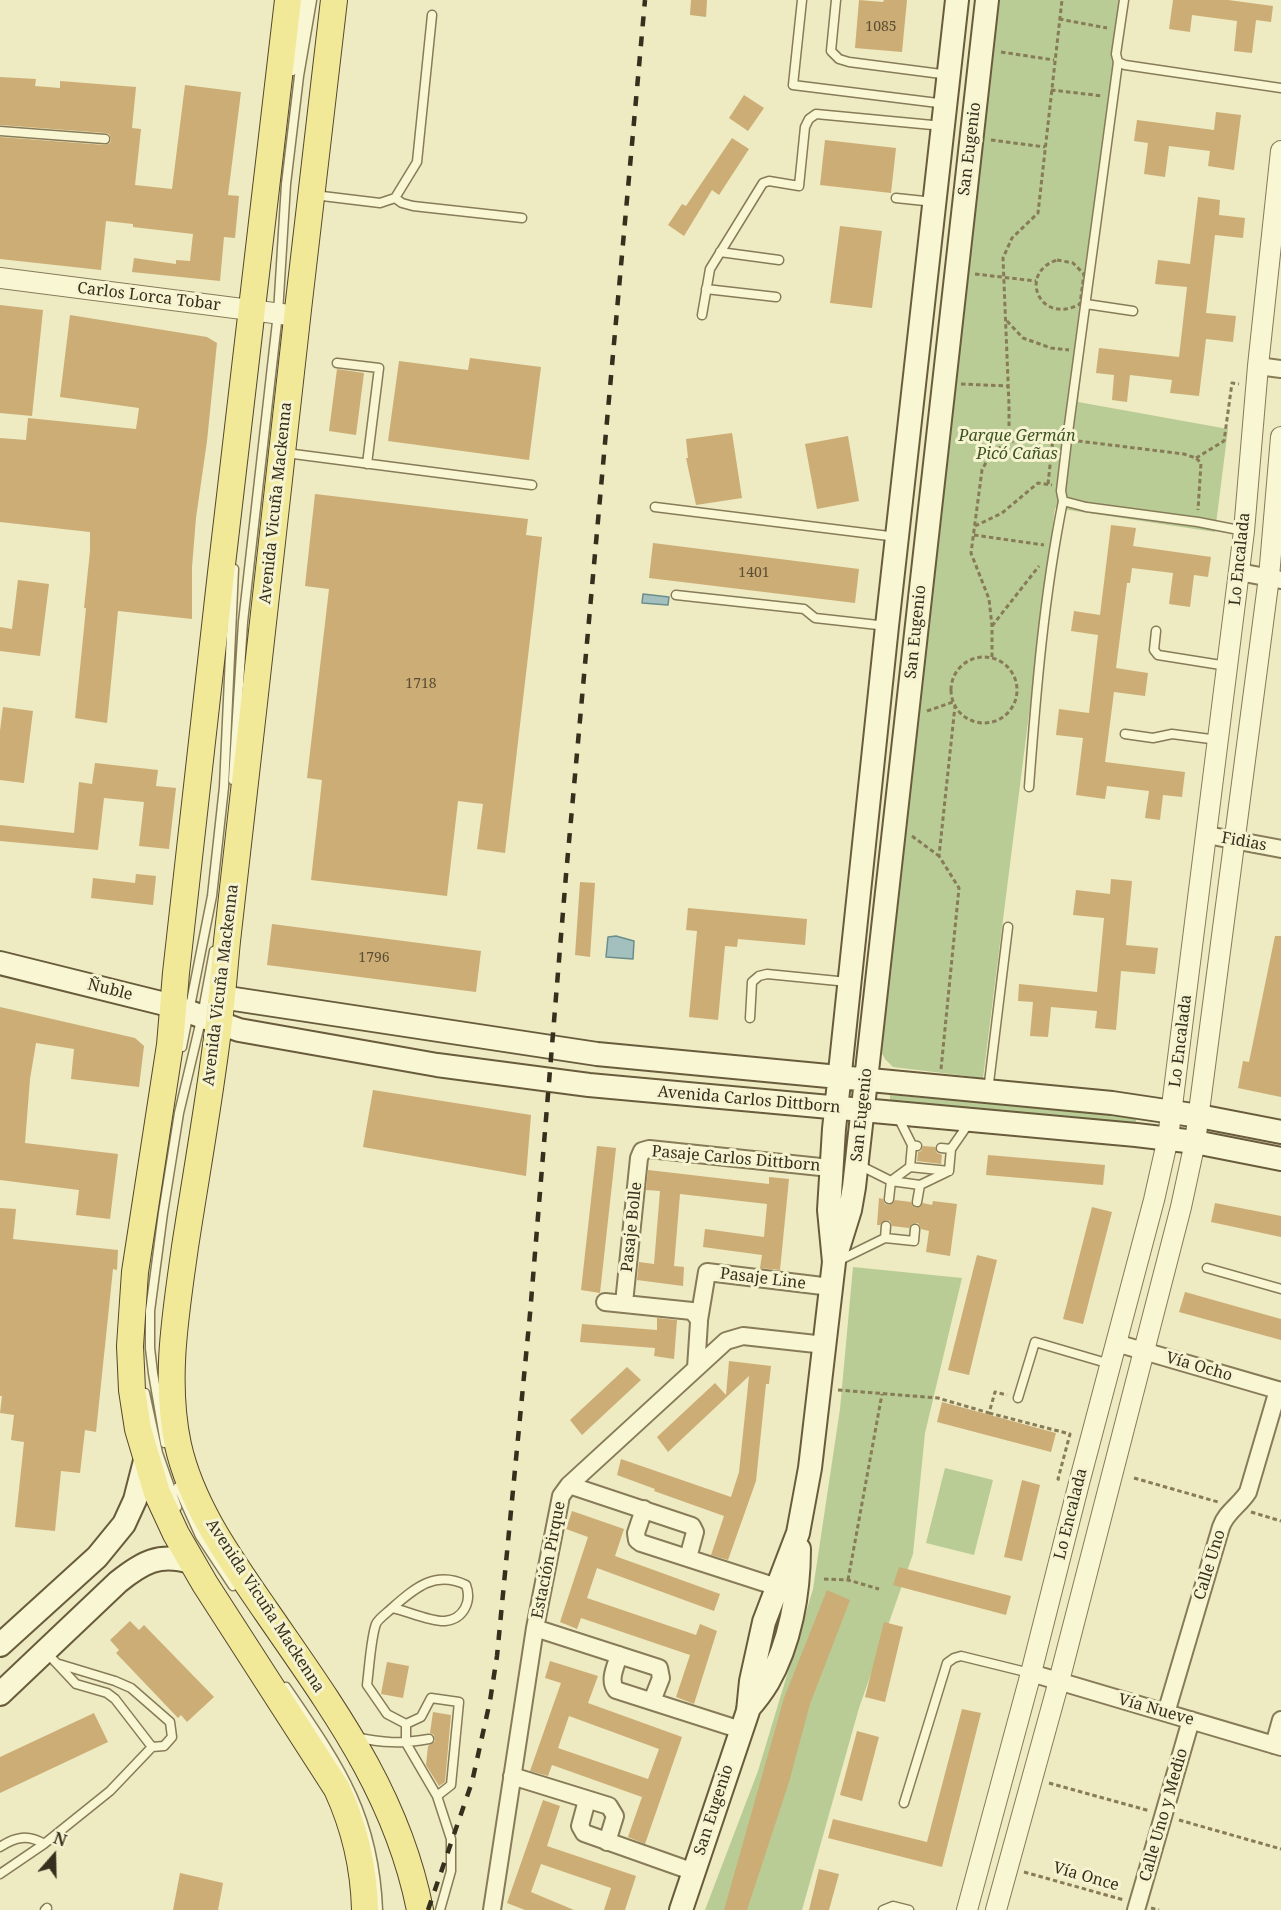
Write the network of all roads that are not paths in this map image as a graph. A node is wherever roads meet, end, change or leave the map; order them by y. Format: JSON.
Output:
{"nodes":[{"id":1,"x":288,"y":0,"type":"edge"},
{"id":2,"x":304,"y":0,"type":"edge"},
{"id":3,"x":312,"y":0,"type":"edge"},
{"id":4,"x":334,"y":0,"type":"edge"},
{"id":5,"x":802,"y":0,"type":"edge"},
{"id":6,"x":836,"y":0,"type":"edge"},
{"id":7,"x":957,"y":0,"type":"edge"},
{"id":8,"x":987,"y":0,"type":"edge"},
{"id":9,"x":1124,"y":0,"type":"edge"},
{"id":10,"x":432,"y":15,"type":"dead end"},
{"id":11,"x":1118,"y":62,"type":"junction"},
{"id":12,"x":949,"y":75,"type":"junction"},
{"id":13,"x":1281,"y":88,"type":"edge"},
{"id":14,"x":945,"y":115,"type":"junction"},
{"id":15,"x":0,"y":131,"type":"edge"},
{"id":16,"x":105,"y":139,"type":"dead end"},
{"id":17,"x":1281,"y":151,"type":"edge"},
{"id":18,"x":311,"y":195,"type":"junction"},
{"id":19,"x":395,"y":198,"type":"junction"},
{"id":20,"x":896,"y":198,"type":"dead end"},
{"id":21,"x":935,"y":202,"type":"junction"},
{"id":22,"x":522,"y":218,"type":"dead end"},
{"id":23,"x":273,"y":229,"type":"dead end"},
{"id":24,"x":720,"y":252,"type":"junction"},
{"id":25,"x":779,"y":260,"type":"dead end"},
{"id":26,"x":0,"y":278,"type":"edge"},
{"id":27,"x":706,"y":289,"type":"junction"},
{"id":28,"x":776,"y":297,"type":"dead end"},
{"id":29,"x":1086,"y":304,"type":"junction"},
{"id":30,"x":1133,"y":311,"type":"dead end"},
{"id":31,"x":270,"y":313,"type":"junction"},
{"id":32,"x":702,"y":315,"type":"dead end"},
{"id":33,"x":919,"y":345,"type":"junction"},
{"id":34,"x":947,"y":347,"type":"junction"},
{"id":35,"x":338,"y":363,"type":"dead end"},
{"id":36,"x":1258,"y":366,"type":"junction"},
{"id":37,"x":1281,"y":369,"type":"edge"},
{"id":38,"x":914,"y":393,"type":"junction"},
{"id":39,"x":942,"y":396,"type":"junction"},
{"id":40,"x":1281,"y":437,"type":"edge"},
{"id":41,"x":282,"y":452,"type":"junction"},
{"id":42,"x":367,"y":464,"type":"junction"},
{"id":43,"x":532,"y":485,"type":"dead end"},
{"id":44,"x":1063,"y":501,"type":"junction"},
{"id":45,"x":655,"y":507,"type":"dead end"},
{"id":46,"x":1244,"y":531,"type":"junction"},
{"id":47,"x":897,"y":537,"type":"junction"},
{"id":48,"x":235,"y":555,"type":"dead end"},
{"id":49,"x":1239,"y":572,"type":"junction"},
{"id":50,"x":1275,"y":579,"type":"edge"},
{"id":51,"x":676,"y":596,"type":"dead end"},
{"id":52,"x":887,"y":626,"type":"junction"},
{"id":53,"x":1156,"y":631,"type":"dead end"},
{"id":54,"x":1227,"y":666,"type":"junction"},
{"id":55,"x":1125,"y":734,"type":"dead end"},
{"id":56,"x":1218,"y":740,"type":"junction"},
{"id":57,"x":1029,"y":787,"type":"dead end"},
{"id":58,"x":1207,"y":835,"type":"junction"},
{"id":59,"x":1236,"y":840,"type":"junction"},
{"id":60,"x":1281,"y":849,"type":"edge"},
{"id":61,"x":220,"y":908,"type":"dead end"},
{"id":62,"x":1008,"y":927,"type":"dead end"},
{"id":63,"x":215,"y":946,"type":"dead end"},
{"id":64,"x":0,"y":963,"type":"edge"},
{"id":65,"x":850,"y":982,"type":"junction"},
{"id":66,"x":214,"y":993,"type":"junction"},
{"id":67,"x":196,"y":1014,"type":"junction"},
{"id":68,"x":750,"y":1018,"type":"dead end"},
{"id":69,"x":1180,"y":1046,"type":"junction"},
{"id":70,"x":1208,"y":1050,"type":"junction"},
{"id":71,"x":180,"y":1056,"type":"dead end"},
{"id":72,"x":840,"y":1077,"type":"junction"},
{"id":73,"x":866,"y":1079,"type":"junction"},
{"id":74,"x":175,"y":1087,"type":"dead end"},
{"id":75,"x":988,"y":1091,"type":"junction"},
{"id":76,"x":836,"y":1108,"type":"junction"},
{"id":77,"x":862,"y":1111,"type":"junction"},
{"id":78,"x":1172,"y":1112,"type":"junction"},
{"id":79,"x":897,"y":1114,"type":"junction"},
{"id":80,"x":1199,"y":1116,"type":"junction"},
{"id":81,"x":971,"y":1120,"type":"junction"},
{"id":82,"x":1281,"y":1132,"type":"edge"},
{"id":83,"x":1168,"y":1138,"type":"junction"},
{"id":84,"x":1195,"y":1142,"type":"junction"},
{"id":85,"x":941,"y":1148,"type":"dead end"},
{"id":86,"x":951,"y":1149,"type":"junction"},
{"id":87,"x":642,"y":1151,"type":"joint"},
{"id":88,"x":1281,"y":1159,"type":"edge"},
{"id":89,"x":857,"y":1164,"type":"junction"},
{"id":90,"x":910,"y":1167,"type":"junction"},
{"id":91,"x":830,"y":1168,"type":"junction"},
{"id":92,"x":949,"y":1171,"type":"junction"},
{"id":93,"x":891,"y":1181,"type":"junction"},
{"id":94,"x":920,"y":1185,"type":"junction"},
{"id":95,"x":889,"y":1200,"type":"dead end"},
{"id":96,"x":1154,"y":1200,"type":"junction"},
{"id":97,"x":917,"y":1202,"type":"dead end"},
{"id":98,"x":1181,"y":1207,"type":"junction"},
{"id":99,"x":886,"y":1226,"type":"dead end"},
{"id":100,"x":915,"y":1228,"type":"dead end"},
{"id":101,"x":885,"y":1238,"type":"junction"},
{"id":102,"x":834,"y":1262,"type":"junction"},
{"id":103,"x":1207,"y":1268,"type":"dead end"},
{"id":104,"x":831,"y":1287,"type":"junction"},
{"id":105,"x":1281,"y":1289,"type":"edge"},
{"id":106,"x":606,"y":1302,"type":"dead end"},
{"id":107,"x":624,"y":1304,"type":"junction"},
{"id":108,"x":699,"y":1320,"type":"junction"},
{"id":109,"x":1116,"y":1343,"type":"junction"},
{"id":110,"x":825,"y":1345,"type":"junction"},
{"id":111,"x":1143,"y":1351,"type":"junction"},
{"id":112,"x":142,"y":1360,"type":"dead end"},
{"id":113,"x":1111,"y":1365,"type":"junction"},
{"id":114,"x":696,"y":1368,"type":"junction"},
{"id":115,"x":144,"y":1387,"type":"dead end"},
{"id":116,"x":1279,"y":1390,"type":"edge"},
{"id":117,"x":1018,"y":1398,"type":"road end"},
{"id":118,"x":146,"y":1457,"type":"junction"},
{"id":119,"x":569,"y":1485,"type":"junction"},
{"id":120,"x":644,"y":1509,"type":"junction"},
{"id":121,"x":798,"y":1533,"type":"junction"},
{"id":122,"x":97,"y":1557,"type":"junction"},
{"id":123,"x":195,"y":1557,"type":"junction"},
{"id":124,"x":688,"y":1558,"type":"junction"},
{"id":125,"x":118,"y":1582,"type":"junction"},
{"id":126,"x":777,"y":1587,"type":"junction"},
{"id":127,"x":239,"y":1594,"type":"dead end"},
{"id":128,"x":393,"y":1608,"type":"junction"},
{"id":129,"x":535,"y":1628,"type":"junction"},
{"id":130,"x":0,"y":1645,"type":"edge"},
{"id":131,"x":619,"y":1655,"type":"junction"},
{"id":132,"x":53,"y":1658,"type":"junction"},
{"id":133,"x":1031,"y":1673,"type":"junction"},
{"id":134,"x":283,"y":1682,"type":"dead end"},
{"id":135,"x":1059,"y":1682,"type":"junction"},
{"id":136,"x":0,"y":1694,"type":"edge"},
{"id":137,"x":652,"y":1701,"type":"junction"},
{"id":138,"x":1166,"y":1713,"type":"junction"},
{"id":139,"x":744,"y":1720,"type":"junction"},
{"id":140,"x":1191,"y":1720,"type":"junction"},
{"id":141,"x":1281,"y":1720,"type":"edge"},
{"id":142,"x":406,"y":1724,"type":"junction"},
{"id":143,"x":344,"y":1735,"type":"junction"},
{"id":144,"x":429,"y":1739,"type":"dead end"},
{"id":145,"x":406,"y":1743,"type":"junction"},
{"id":146,"x":1278,"y":1746,"type":"edge"},
{"id":147,"x":152,"y":1747,"type":"junction"},
{"id":148,"x":512,"y":1776,"type":"junction"},
{"id":149,"x":437,"y":1796,"type":"junction"},
{"id":150,"x":587,"y":1800,"type":"junction"},
{"id":151,"x":904,"y":1803,"type":"dead end"},
{"id":152,"x":607,"y":1842,"type":"junction"},
{"id":153,"x":44,"y":1844,"type":"junction"},
{"id":154,"x":0,"y":1847,"type":"edge"},
{"id":155,"x":395,"y":1856,"type":"dead end"},
{"id":156,"x":693,"y":1872,"type":"junction"},
{"id":157,"x":0,"y":1874,"type":"edge"},
{"id":158,"x":1137,"y":1907,"type":"edge"},
{"id":159,"x":365,"y":1910,"type":"edge"},
{"id":160,"x":378,"y":1910,"type":"edge"},
{"id":161,"x":420,"y":1910,"type":"edge"},
{"id":162,"x":441,"y":1910,"type":"edge"},
{"id":163,"x":492,"y":1910,"type":"edge"},
{"id":164,"x":681,"y":1910,"type":"edge"},
{"id":165,"x":883,"y":1910,"type":"edge"},
{"id":166,"x":909,"y":1910,"type":"edge"},
{"id":167,"x":967,"y":1910,"type":"edge"},
{"id":168,"x":996,"y":1910,"type":"edge"}],
"edges":[{"from":1,"to":31,"type":"main road","name":"Avenida Vicuña Mackenna"},
{"from":2,"to":23,"type":"lane"},
{"from":3,"to":31,"type":"lane"},
{"from":4,"to":18,"type":"main road","name":"Avenida Vicuña Mackenna"},
{"from":5,"to":14,"type":"lane"},
{"from":6,"to":12,"type":"lane"},
{"from":7,"to":12,"type":"main road","name":"San Eugenio"},
{"from":8,"to":34,"type":"main road","name":"San Eugenio"},
{"from":9,"to":11,"type":"lane"},
{"from":10,"to":19,"type":"lane"},
{"from":11,"to":13,"type":"lane"},
{"from":11,"to":29,"type":"lane"},
{"from":12,"to":14,"type":"main road","name":"San Eugenio"},
{"from":14,"to":21,"type":"main road","name":"San Eugenio"},
{"from":14,"to":24,"type":"lane"},
{"from":15,"to":16,"type":"lane"},
{"from":17,"to":36,"type":"street","name":"Lo Encalada"},
{"from":18,"to":19,"type":"lane"},
{"from":18,"to":31,"type":"main road","name":"Avenida Vicuña Mackenna"},
{"from":19,"to":22,"type":"lane"},
{"from":20,"to":21,"type":"lane"},
{"from":21,"to":33,"type":"main road","name":"San Eugenio"},
{"from":24,"to":25,"type":"lane"},
{"from":24,"to":27,"type":"lane"},
{"from":26,"to":31,"type":"street","name":"Carlos Lorca Tobar"},
{"from":27,"to":28,"type":"lane"},
{"from":27,"to":32,"type":"lane"},
{"from":29,"to":30,"type":"lane"},
{"from":29,"to":44,"type":"lane"},
{"from":31,"to":41,"type":"main road","name":"Avenida Vicuña Mackenna"},
{"from":31,"to":61,"type":"lane"},
{"from":31,"to":67,"type":"main road","name":"Avenida Vicuña Mackenna"},
{"from":33,"to":34,"type":"main road"},
{"from":33,"to":38,"type":"main road","name":"San Eugenio"},
{"from":34,"to":39,"type":"main road","name":"San Eugenio"},
{"from":35,"to":42,"type":"lane"},
{"from":36,"to":37,"type":"street"},
{"from":36,"to":46,"type":"street","name":"Lo Encalada"},
{"from":38,"to":39,"type":"main road"},
{"from":38,"to":47,"type":"main road","name":"San Eugenio"},
{"from":39,"to":73,"type":"main road","name":"San Eugenio"},
{"from":40,"to":50,"type":"street","name":"Lo Encalada"},
{"from":41,"to":42,"type":"lane"},
{"from":41,"to":66,"type":"main road","name":"Avenida Vicuña Mackenna"},
{"from":42,"to":43,"type":"lane"},
{"from":44,"to":46,"type":"lane"},
{"from":44,"to":57,"type":"lane"},
{"from":45,"to":47,"type":"lane"},
{"from":46,"to":49,"type":"street","name":"Lo Encalada"},
{"from":47,"to":52,"type":"main road","name":"San Eugenio"},
{"from":48,"to":67,"type":"lane"},
{"from":49,"to":50,"type":"street"},
{"from":49,"to":54,"type":"street","name":"Lo Encalada"},
{"from":50,"to":59,"type":"street","name":"Lo Encalada"},
{"from":51,"to":52,"type":"lane"},
{"from":52,"to":65,"type":"main road","name":"San Eugenio"},
{"from":53,"to":54,"type":"lane"},
{"from":54,"to":56,"type":"street","name":"Lo Encalada"},
{"from":55,"to":56,"type":"lane"},
{"from":56,"to":58,"type":"street","name":"Lo Encalada"},
{"from":58,"to":59,"type":"street","name":"Fidias"},
{"from":58,"to":69,"type":"street","name":"Lo Encalada"},
{"from":59,"to":60,"type":"street","name":"Fidias"},
{"from":59,"to":70,"type":"street","name":"Lo Encalada"},
{"from":62,"to":75,"type":"lane"},
{"from":63,"to":66,"type":"lane"},
{"from":64,"to":67,"type":"main road","name":"Ñuble"},
{"from":65,"to":68,"type":"lane"},
{"from":65,"to":72,"type":"main road","name":"San Eugenio"},
{"from":66,"to":67,"type":"main road","name":"Avenida Vicuña Mackenna"},
{"from":66,"to":72,"type":"main road","name":"Avenida Carlos Dittborn"},
{"from":67,"to":71,"type":"lane"},
{"from":67,"to":76,"type":"main road","name":"Avenida Carlos Dittborn"},
{"from":67,"to":118,"type":"main road","name":"Avenida Vicuña Mackenna"},
{"from":67,"to":127,"type":"lane"},
{"from":67,"to":143,"type":"main road","name":"Avenida Vicuña Mackenna"},
{"from":69,"to":70,"type":"street"},
{"from":69,"to":78,"type":"street","name":"Lo Encalada"},
{"from":70,"to":80,"type":"street","name":"Lo Encalada"},
{"from":72,"to":73,"type":"main road","name":"Avenida Carlos Dittborn"},
{"from":72,"to":76,"type":"main road","name":"San Eugenio"},
{"from":73,"to":75,"type":"main road","name":"Avenida Carlos Dittborn"},
{"from":73,"to":77,"type":"main road","name":"San Eugenio"},
{"from":74,"to":112,"type":"lane"},
{"from":75,"to":78,"type":"main road","name":"Avenida Carlos Dittborn"},
{"from":76,"to":77,"type":"main road","name":"Avenida Carlos Dittborn"},
{"from":76,"to":91,"type":"main road","name":"San Eugenio"},
{"from":77,"to":79,"type":"main road","name":"Avenida Carlos Dittborn"},
{"from":77,"to":89,"type":"main road","name":"San Eugenio"},
{"from":78,"to":80,"type":"main road","name":"Avenida Carlos Dittborn"},
{"from":78,"to":83,"type":"street","name":"Lo Encalada"},
{"from":79,"to":81,"type":"main road","name":"Avenida Carlos Dittborn"},
{"from":79,"to":90,"type":"lane"},
{"from":80,"to":82,"type":"main road","name":"Avenida Carlos Dittborn"},
{"from":80,"to":84,"type":"street","name":"Lo Encalada"},
{"from":81,"to":83,"type":"main road","name":"Avenida Carlos Dittborn"},
{"from":81,"to":86,"type":"lane"},
{"from":83,"to":84,"type":"main road","name":"Avenida Carlos Dittborn"},
{"from":83,"to":96,"type":"street","name":"Lo Encalada"},
{"from":84,"to":88,"type":"main road","name":"Avenida Carlos Dittborn"},
{"from":84,"to":98,"type":"street","name":"Lo Encalada"},
{"from":85,"to":86,"type":"lane"},
{"from":86,"to":92,"type":"lane"},
{"from":87,"to":91,"type":"street","name":"Pasaje Carlos Dittborn"},
{"from":87,"to":107,"type":"street","name":"Pasaje Bolle"},
{"from":89,"to":93,"type":"lane"},
{"from":89,"to":102,"type":"main road","name":"San Eugenio"},
{"from":90,"to":92,"type":"lane"},
{"from":90,"to":93,"type":"lane"},
{"from":91,"to":102,"type":"main road","name":"San Eugenio"},
{"from":92,"to":94,"type":"lane"},
{"from":93,"to":94,"type":"lane"},
{"from":93,"to":95,"type":"lane"},
{"from":94,"to":97,"type":"lane"},
{"from":96,"to":98,"type":"street"},
{"from":96,"to":109,"type":"street","name":"Lo Encalada"},
{"from":98,"to":111,"type":"street","name":"Lo Encalada"},
{"from":99,"to":101,"type":"lane"},
{"from":100,"to":101,"type":"lane"},
{"from":101,"to":102,"type":"lane"},
{"from":102,"to":104,"type":"main road","name":"San Eugenio"},
{"from":103,"to":105,"type":"lane"},
{"from":104,"to":108,"type":"street","name":"Pasaje Line"},
{"from":104,"to":110,"type":"main road","name":"San Eugenio"},
{"from":106,"to":107,"type":"street"},
{"from":107,"to":108,"type":"street"},
{"from":108,"to":114,"type":"street","name":"Pasaje Line"},
{"from":109,"to":111,"type":"street","name":"Vía Ocho"},
{"from":109,"to":113,"type":"street","name":"Lo Encalada"},
{"from":110,"to":114,"type":"street","name":"Estación Pirque"},
{"from":110,"to":121,"type":"main road","name":"San Eugenio"},
{"from":111,"to":116,"type":"street","name":"Vía Ocho"},
{"from":111,"to":135,"type":"street","name":"Lo Encalada"},
{"from":113,"to":117,"type":"lane"},
{"from":113,"to":133,"type":"street","name":"Lo Encalada"},
{"from":114,"to":119,"type":"street","name":"Estación Pirque"},
{"from":115,"to":123,"type":"lane"},
{"from":116,"to":138,"type":"street","name":"Calle Uno"},
{"from":118,"to":122,"type":"main road"},
{"from":118,"to":123,"type":"main road","name":"Avenida Vicuña Mackenna"},
{"from":119,"to":120,"type":"street"},
{"from":119,"to":129,"type":"street","name":"Estación Pirque"},
{"from":120,"to":124,"type":"street"},
{"from":120,"to":124,"type":"street"},
{"from":121,"to":126,"type":"main road","name":"San Eugenio"},
{"from":121,"to":139,"type":"main road","name":"San Eugenio"},
{"from":122,"to":125,"type":"main road"},
{"from":122,"to":130,"type":"main road"},
{"from":123,"to":125,"type":"main road"},
{"from":123,"to":159,"type":"main road","name":"Avenida Vicuña Mackenna"},
{"from":124,"to":126,"type":"street"},
{"from":125,"to":132,"type":"main road"},
{"from":126,"to":139,"type":"main road","name":"San Eugenio"},
{"from":128,"to":128,"type":"lane"},
{"from":128,"to":142,"type":"lane"},
{"from":129,"to":131,"type":"street"},
{"from":129,"to":148,"type":"street","name":"Estación Pirque"},
{"from":131,"to":137,"type":"street"},
{"from":131,"to":137,"type":"street"},
{"from":132,"to":136,"type":"main road"},
{"from":132,"to":147,"type":"lane"},
{"from":132,"to":147,"type":"lane"},
{"from":133,"to":135,"type":"street","name":"Vía Nueve"},
{"from":133,"to":151,"type":"lane"},
{"from":133,"to":167,"type":"street","name":"Lo Encalada"},
{"from":134,"to":160,"type":"lane"},
{"from":135,"to":138,"type":"street","name":"Vía Nueve"},
{"from":135,"to":168,"type":"street","name":"Lo Encalada"},
{"from":137,"to":139,"type":"street"},
{"from":138,"to":140,"type":"street","name":"Vía Nueve"},
{"from":139,"to":156,"type":"main road","name":"San Eugenio"},
{"from":140,"to":146,"type":"street","name":"Vía Nueve"},
{"from":140,"to":158,"type":"street","name":"Calle Uno y Medio"},
{"from":141,"to":146,"type":"street"},
{"from":142,"to":145,"type":"lane"},
{"from":142,"to":149,"type":"lane"},
{"from":143,"to":145,"type":"lane"},
{"from":143,"to":155,"type":"lane"},
{"from":143,"to":161,"type":"main road","name":"Avenida Vicuña Mackenna"},
{"from":144,"to":145,"type":"lane"},
{"from":145,"to":149,"type":"lane"},
{"from":147,"to":153,"type":"lane"},
{"from":148,"to":150,"type":"street"},
{"from":148,"to":163,"type":"street","name":"Estación Pirque"},
{"from":149,"to":162,"type":"lane"},
{"from":150,"to":152,"type":"street"},
{"from":150,"to":152,"type":"street"},
{"from":152,"to":156,"type":"street"},
{"from":153,"to":154,"type":"lane"},
{"from":153,"to":157,"type":"lane"},
{"from":156,"to":164,"type":"main road","name":"San Eugenio"},
{"from":165,"to":166,"type":"lane"}]}
